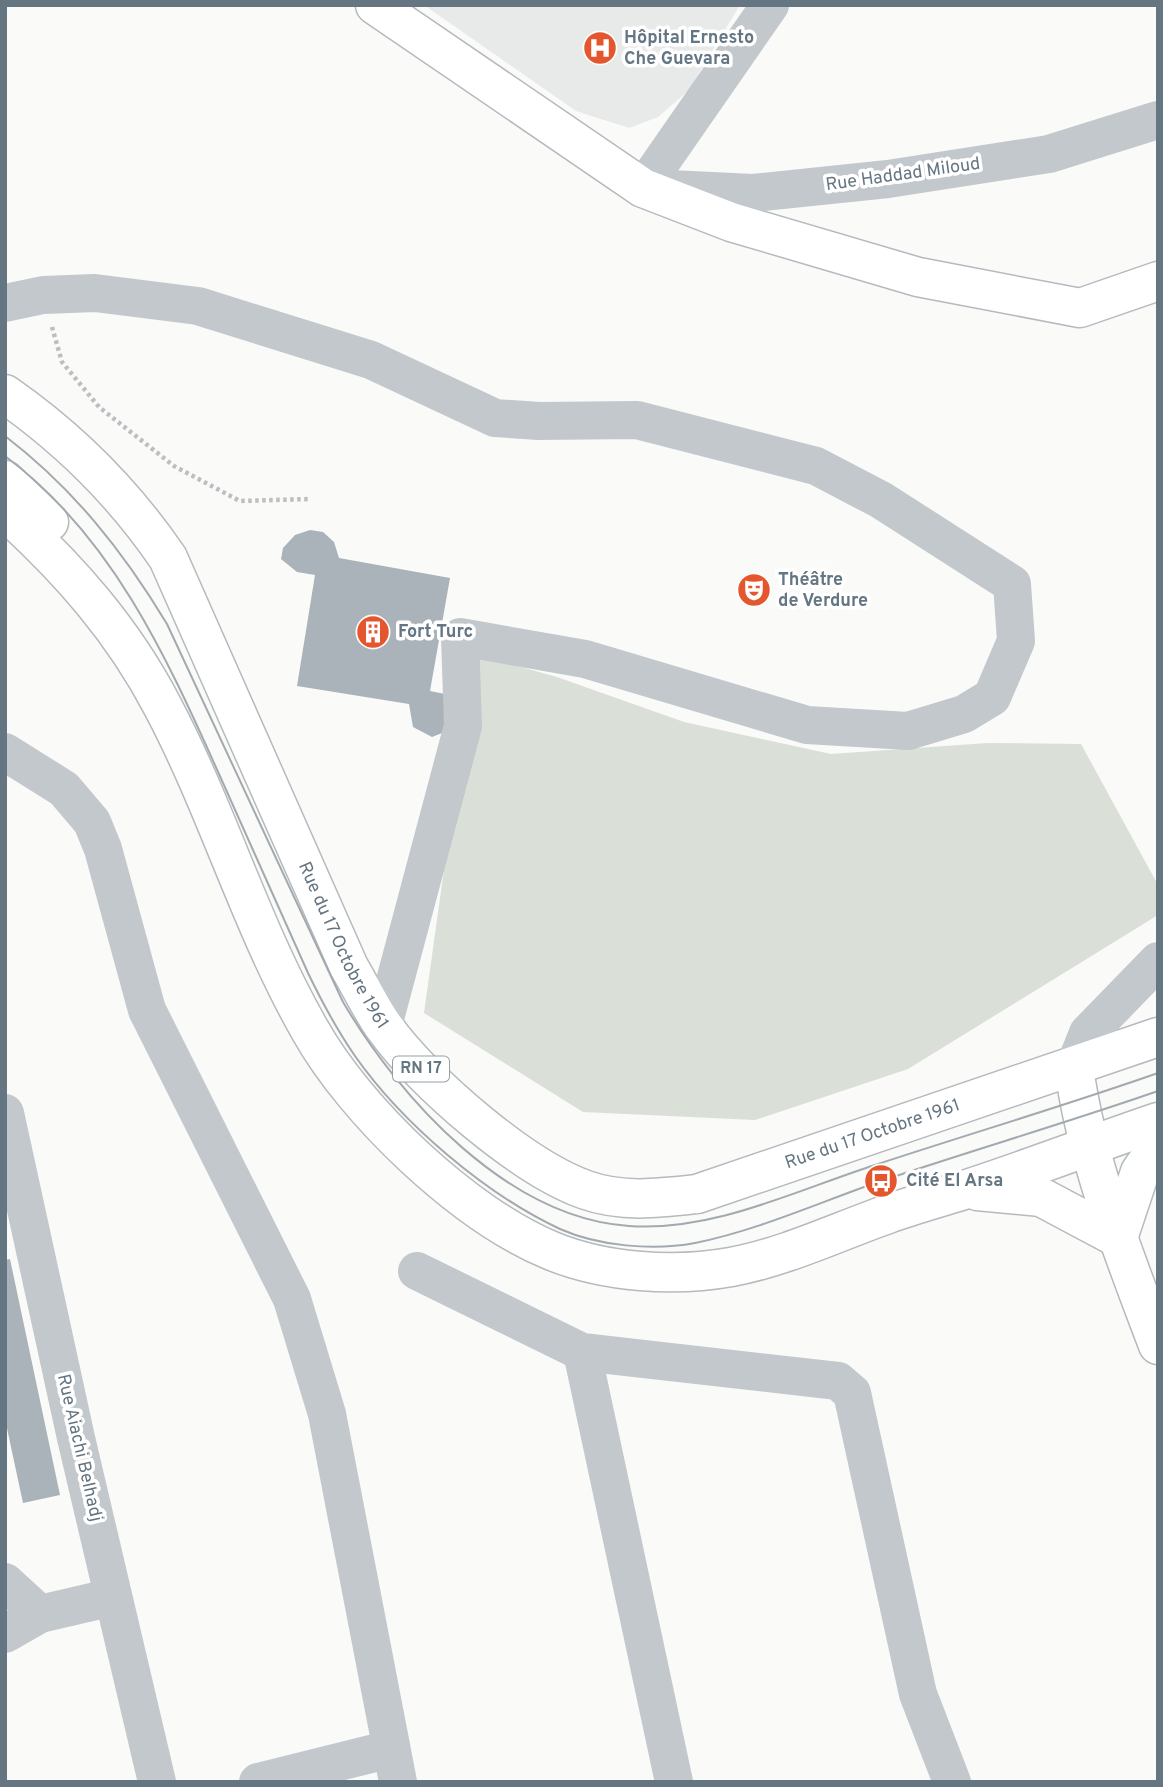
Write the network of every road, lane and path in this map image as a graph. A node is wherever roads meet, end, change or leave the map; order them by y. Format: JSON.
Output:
{"nodes":[{"id":1,"x":375,"y":5,"type":"edge"},
{"id":2,"x":770,"y":5,"type":"edge"},
{"id":3,"x":1158,"y":120,"type":"edge"},
{"id":4,"x":643,"y":188,"type":"junction"},
{"id":5,"x":1158,"y":281,"type":"edge"},
{"id":6,"x":43,"y":295,"type":"junction"},
{"id":7,"x":5,"y":303,"type":"edge"},
{"id":8,"x":5,"y":394,"type":"edge"},
{"id":9,"x":5,"y":416,"type":"edge"},
{"id":10,"x":5,"y":480,"type":"edge"},
{"id":11,"x":310,"y":499,"type":"dead end"},
{"id":12,"x":5,"y":511,"type":"edge"},
{"id":13,"x":163,"y":707,"type":"junction"},
{"id":14,"x":5,"y":752,"type":"edge"},
{"id":15,"x":256,"y":761,"type":"junction"},
{"id":16,"x":1158,"y":961,"type":"edge"},
{"id":17,"x":383,"y":1026,"type":"junction"},
{"id":18,"x":1158,"y":1037,"type":"edge"},
{"id":19,"x":1074,"y":1068,"type":"junction"},
{"id":20,"x":5,"y":1113,"type":"edge"},
{"id":21,"x":1158,"y":1122,"type":"edge"},
{"id":22,"x":1090,"y":1145,"type":"junction"},
{"id":23,"x":1158,"y":1146,"type":"edge"},
{"id":24,"x":967,"y":1189,"type":"junction"},
{"id":25,"x":1118,"y":1238,"type":"junction"},
{"id":26,"x":417,"y":1271,"type":"dead end"},
{"id":27,"x":1145,"y":1278,"type":"edge"},
{"id":28,"x":1158,"y":1345,"type":"edge"},
{"id":29,"x":582,"y":1352,"type":"junction"},
{"id":30,"x":5,"y":1582,"type":"edge"},
{"id":31,"x":113,"y":1597,"type":"junction"},
{"id":32,"x":40,"y":1614,"type":"junction"},
{"id":33,"x":5,"y":1634,"type":"edge"},
{"id":34,"x":394,"y":1765,"type":"edge"},
{"id":35,"x":157,"y":1782,"type":"edge"},
{"id":36,"x":258,"y":1782,"type":"edge"},
{"id":37,"x":674,"y":1782,"type":"edge"},
{"id":38,"x":952,"y":1782,"type":"edge"}],
"edges":[{"from":1,"to":4,"type":"main road"},
{"from":2,"to":4,"type":"street"},
{"from":3,"to":4,"type":"street","name":"Rue Haddad Miloud"},
{"from":4,"to":5,"type":"main road"},
{"from":6,"to":7,"type":"street"},
{"from":6,"to":11,"type":"path"},
{"from":6,"to":17,"type":"street"},
{"from":8,"to":15,"type":"main road","name":"Rue du 17 Octobre 1961","number":"RN 17"},
{"from":9,"to":15,"type":"main road"},
{"from":10,"to":13,"type":"main road"},
{"from":12,"to":13,"type":"main road"},
{"from":13,"to":24,"type":"main road"},
{"from":14,"to":34,"type":"street"},
{"from":15,"to":17,"type":"main road","name":"Rue du 17 Octobre 1961","number":"RN 17"},
{"from":16,"to":19,"type":"street"},
{"from":17,"to":19,"type":"main road","name":"Rue du 17 Octobre 1961","number":"RN 17"},
{"from":18,"to":19,"type":"main road","name":"Rue du 17 Octobre 1961","number":"RN 17"},
{"from":19,"to":22,"type":"main road"},
{"from":20,"to":31,"type":"street","name":"Rue Aiachi Belhadj"},
{"from":21,"to":22,"type":"main road"},
{"from":22,"to":24,"type":"main road"},
{"from":22,"to":25,"type":"main road"},
{"from":23,"to":25,"type":"main road"},
{"from":24,"to":25,"type":"main road"},
{"from":25,"to":27,"type":"main road"},
{"from":26,"to":29,"type":"street"},
{"from":27,"to":28,"type":"main road"},
{"from":29,"to":37,"type":"street"},
{"from":29,"to":38,"type":"street"},
{"from":30,"to":32,"type":"street"},
{"from":31,"to":32,"type":"street"},
{"from":31,"to":35,"type":"street","name":"Rue Aiachi Belhadj"},
{"from":32,"to":33,"type":"street"},
{"from":34,"to":36,"type":"street"}]}
